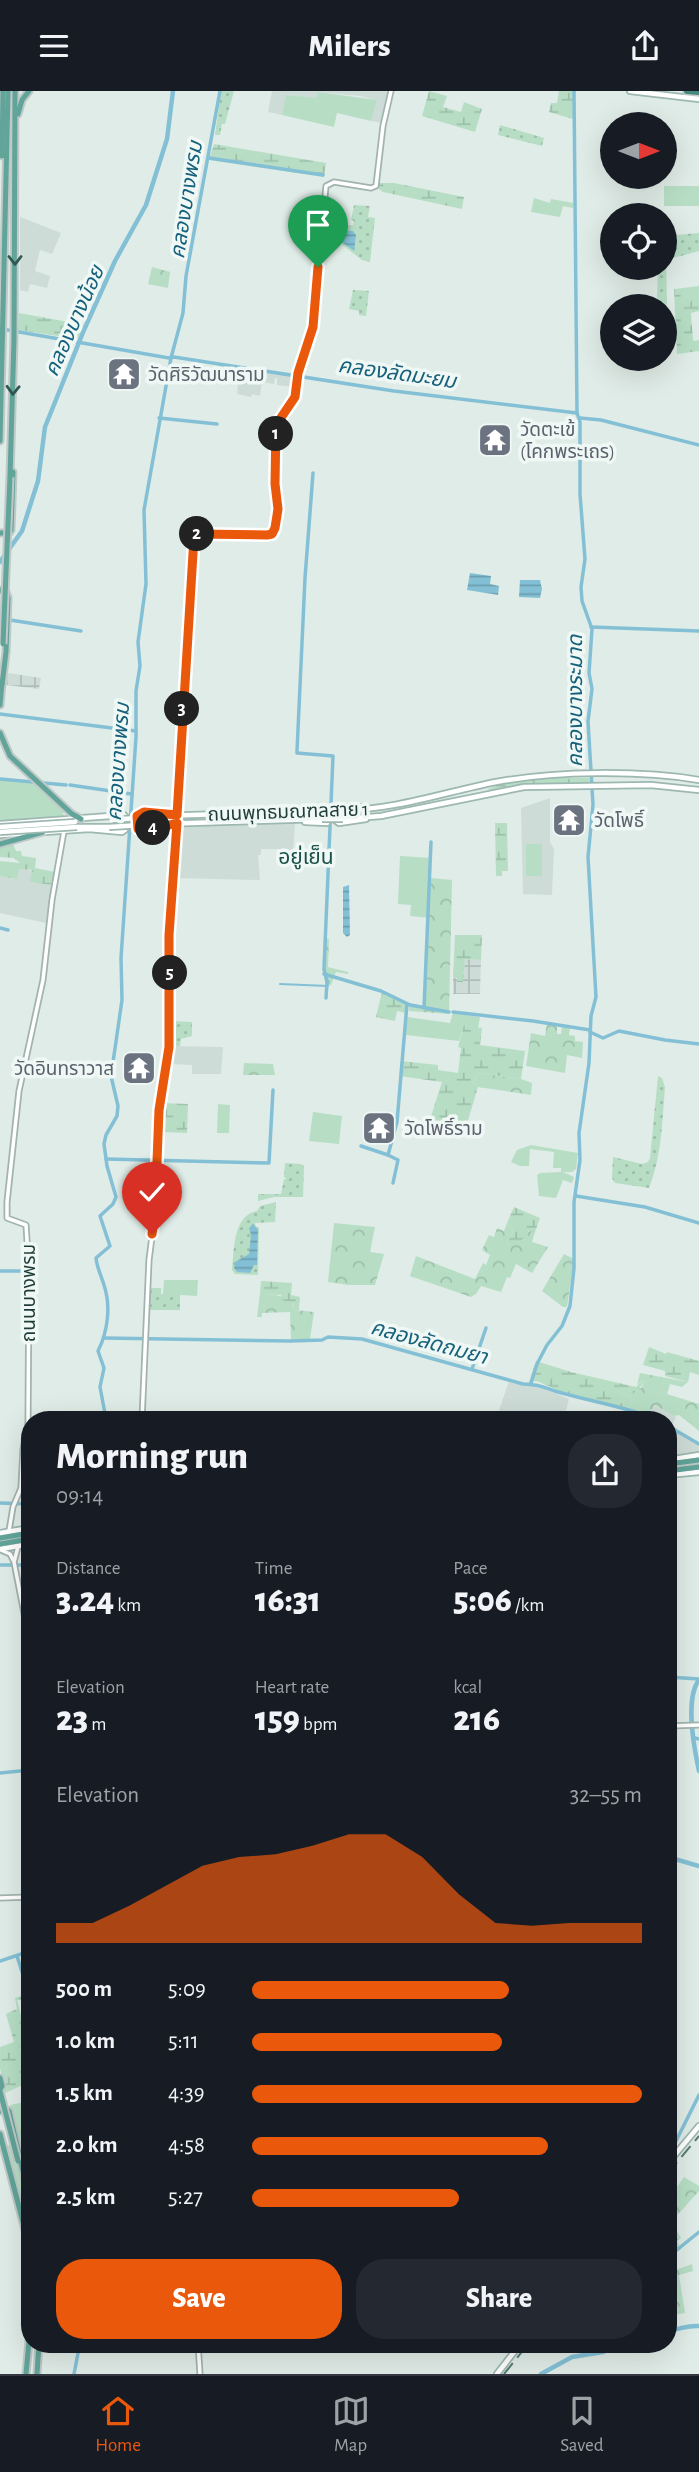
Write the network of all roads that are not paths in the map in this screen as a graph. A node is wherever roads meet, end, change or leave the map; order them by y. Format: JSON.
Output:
{"nodes":[{"id":1,"x":29,"y":91,"type":"edge"},
{"id":2,"x":391,"y":91,"type":"edge"},
{"id":3,"x":630,"y":91,"type":"edge"},
{"id":4,"x":687,"y":91,"type":"edge"},
{"id":5,"x":11,"y":92,"type":"edge"},
{"id":6,"x":699,"y":92,"type":"edge"},
{"id":7,"x":699,"y":99,"type":"edge"},
{"id":8,"x":18,"y":114,"type":"junction"},
{"id":9,"x":3,"y":170,"type":"edge"},
{"id":10,"x":2,"y":183,"type":"edge"},
{"id":11,"x":14,"y":198,"type":"junction"},
{"id":12,"x":0,"y":430,"type":"edge"},
{"id":13,"x":0,"y":441,"type":"edge"},
{"id":14,"x":11,"y":441,"type":"junction"},
{"id":15,"x":0,"y":533,"type":"edge"},
{"id":16,"x":0,"y":590,"type":"edge"},
{"id":17,"x":2,"y":685,"type":"junction"},
{"id":18,"x":0,"y":705,"type":"edge"},
{"id":19,"x":0,"y":733,"type":"edge"},
{"id":20,"x":699,"y":780,"type":"edge"},
{"id":21,"x":490,"y":783,"type":"junction"},
{"id":22,"x":472,"y":787,"type":"junction"},
{"id":23,"x":699,"y":790,"type":"edge"},
{"id":24,"x":493,"y":792,"type":"junction"},
{"id":25,"x":476,"y":795,"type":"junction"},
{"id":26,"x":368,"y":809,"type":"junction"},
{"id":27,"x":291,"y":812,"type":"junction"},
{"id":28,"x":170,"y":815,"type":"junction"},
{"id":29,"x":177,"y":815,"type":"junction"},
{"id":30,"x":370,"y":817,"type":"junction"},
{"id":31,"x":97,"y":820,"type":"junction"},
{"id":32,"x":292,"y":820,"type":"junction"},
{"id":33,"x":80,"y":822,"type":"junction"},
{"id":34,"x":177,"y":823,"type":"junction"},
{"id":35,"x":12,"y":824,"type":"junction"},
{"id":36,"x":169,"y":824,"type":"junction"},
{"id":37,"x":107,"y":827,"type":"junction"},
{"id":38,"x":89,"y":829,"type":"junction"},
{"id":39,"x":0,"y":830,"type":"edge"},
{"id":40,"x":64,"y":831,"type":"junction"},
{"id":41,"x":43,"y":832,"type":"junction"},
{"id":42,"x":11,"y":835,"type":"junction"},
{"id":43,"x":0,"y":844,"type":"edge"},
{"id":44,"x":28,"y":1411,"type":"edge"},
{"id":45,"x":142,"y":1411,"type":"edge"},
{"id":46,"x":699,"y":1455,"type":"edge"},
{"id":47,"x":699,"y":1460,"type":"edge"},
{"id":48,"x":677,"y":1464,"type":"edge"},
{"id":49,"x":677,"y":1466,"type":"edge"},
{"id":50,"x":677,"y":1467,"type":"edge"},
{"id":51,"x":699,"y":1469,"type":"edge"},
{"id":52,"x":21,"y":1475,"type":"edge"},
{"id":53,"x":11,"y":1521,"type":"junction"},
{"id":54,"x":17,"y":1530,"type":"junction"},
{"id":55,"x":21,"y":1530,"type":"edge"},
{"id":56,"x":9,"y":1532,"type":"junction"},
{"id":57,"x":21,"y":1532,"type":"edge"},
{"id":58,"x":0,"y":1536,"type":"edge"},
{"id":59,"x":21,"y":1544,"type":"edge"},
{"id":60,"x":19,"y":1546,"type":"joint"},
{"id":61,"x":0,"y":1548,"type":"edge"},
{"id":62,"x":15,"y":1564,"type":"junction"},
{"id":63,"x":21,"y":1596,"type":"edge"},
{"id":64,"x":677,"y":1725,"type":"edge"},
{"id":65,"x":699,"y":1725,"type":"edge"},
{"id":66,"x":21,"y":1897,"type":"edge"},
{"id":67,"x":0,"y":1898,"type":"edge"},
{"id":68,"x":0,"y":2078,"type":"edge"},
{"id":69,"x":0,"y":2090,"type":"edge"},
{"id":70,"x":0,"y":2111,"type":"edge"},
{"id":71,"x":699,"y":2126,"type":"edge"},
{"id":72,"x":0,"y":2133,"type":"edge"},
{"id":73,"x":0,"y":2146,"type":"edge"},
{"id":74,"x":677,"y":2152,"type":"edge"},
{"id":75,"x":21,"y":2163,"type":"edge"},
{"id":76,"x":21,"y":2171,"type":"edge"},
{"id":77,"x":20,"y":2213,"type":"junction"},
{"id":78,"x":21,"y":2217,"type":"edge"},
{"id":79,"x":28,"y":2353,"type":"edge"},
{"id":80,"x":39,"y":2353,"type":"edge"},
{"id":81,"x":199,"y":2353,"type":"edge"},
{"id":82,"x":513,"y":2353,"type":"edge"},
{"id":83,"x":27,"y":2362,"type":"junction"},
{"id":84,"x":38,"y":2363,"type":"junction"},
{"id":85,"x":26,"y":2374,"type":"edge"},
{"id":86,"x":37,"y":2374,"type":"edge"},
{"id":87,"x":201,"y":2374,"type":"edge"},
{"id":88,"x":496,"y":2374,"type":"edge"}],
"edges":[{"from":1,"to":8,"type":"main road"},
{"from":2,"to":29,"type":"street"},
{"from":3,"to":7,"type":"main road"},
{"from":4,"to":6,"type":"highway"},
{"from":5,"to":8,"type":"main road"},
{"from":5,"to":9,"type":"main road"},
{"from":5,"to":11,"type":"main road"},
{"from":8,"to":11,"type":"main road"},
{"from":9,"to":10,"type":"main road"},
{"from":10,"to":12,"type":"main road"},
{"from":11,"to":14,"type":"main road","one_way":true},
{"from":12,"to":13,"type":"main road"},
{"from":14,"to":15,"type":"main road"},
{"from":14,"to":17,"type":"main road","bridge":true},
{"from":16,"to":17,"type":"main road"},
{"from":17,"to":18,"type":"main road"},
{"from":19,"to":33,"type":"main road"},
{"from":20,"to":21,"type":"main road","name":"ถนนพุทธมณฑลสาย 1"},
{"from":21,"to":22,"type":"main road","name":"ถนนพุทธมณฑลสาย 1"},
{"from":21,"to":24,"type":"main road"},
{"from":22,"to":25,"type":"main road"},
{"from":22,"to":26,"type":"main road","name":"ถนนพุทธมณฑลสาย 1"},
{"from":23,"to":24,"type":"main road","name":"ถนนพุทธมณฑลสาย 1"},
{"from":24,"to":25,"type":"main road","name":"ถนนพุทธมณฑลสาย 1"},
{"from":25,"to":30,"type":"main road","name":"ถนนพุทธมณฑลสาย 1"},
{"from":26,"to":27,"type":"main road","name":"ถนนพุทธมณฑลสาย 1","bridge":true},
{"from":26,"to":30,"type":"main road"},
{"from":27,"to":29,"type":"main road","name":"ถนนพุทธมณฑลสาย 1"},
{"from":27,"to":32,"type":"main road"},
{"from":28,"to":29,"type":"main road","name":"ถนนพุทธมณฑลสาย 1"},
{"from":28,"to":31,"type":"main road","name":"ถนนพุทธมณฑลสาย 1","bridge":true},
{"from":28,"to":36,"type":"main road"},
{"from":30,"to":32,"type":"main road","name":"ถนนพุทธมณฑลสาย 1","bridge":true},
{"from":31,"to":33,"type":"main road","name":"ถนนพุทธมณฑลสาย 1"},
{"from":31,"to":33,"type":"main road"},
{"from":32,"to":34,"type":"main road","name":"ถนนพุทธมณฑลสาย 1"},
{"from":33,"to":35,"type":"main road"},
{"from":33,"to":37,"type":"main road","name":"ถนนพุทธมณฑลสาย 1"},
{"from":33,"to":38,"type":"main road"},
{"from":33,"to":39,"type":"main road","name":"ถนนพุทธมณฑลสาย 1","bridge":true},
{"from":34,"to":36,"type":"main road","name":"ถนนพุทธมณฑลสาย 1"},
{"from":34,"to":45,"type":"street"},
{"from":35,"to":39,"type":"main road"},
{"from":35,"to":42,"type":"main road"},
{"from":36,"to":37,"type":"main road","name":"ถนนพุทธมณฑลสาย 1","bridge":true},
{"from":37,"to":38,"type":"main road"},
{"from":38,"to":40,"type":"main road"},
{"from":39,"to":42,"type":"main road"},
{"from":40,"to":41,"type":"main road"},
{"from":40,"to":44,"type":"street","name":"ถนนบางพรม"},
{"from":41,"to":42,"type":"main road"},
{"from":41,"to":43,"type":"main road"},
{"from":46,"to":48,"type":"main road"},
{"from":47,"to":49,"type":"main road"},
{"from":50,"to":51,"type":"main road"},
{"from":52,"to":53,"type":"street","name":"ถนนบางพรม"},
{"from":53,"to":54,"type":"street"},
{"from":53,"to":56,"type":"street","name":"ถนนบางพรม"},
{"from":54,"to":55,"type":"main road"},
{"from":54,"to":56,"type":"main road"},
{"from":56,"to":58,"type":"main road"},
{"from":57,"to":58,"type":"main road"},
{"from":59,"to":61,"type":"main road"},
{"from":60,"to":61,"type":"main road"},
{"from":60,"to":62,"type":"street"},
{"from":61,"to":62,"type":"street"},
{"from":62,"to":63,"type":"street"},
{"from":64,"to":65,"type":"street"},
{"from":66,"to":67,"type":"street"},
{"from":68,"to":69,"type":"main road"},
{"from":69,"to":76,"type":"main road","bridge":true},
{"from":70,"to":75,"type":"main road"},
{"from":71,"to":74,"type":"main road"},
{"from":72,"to":77,"type":"main road"},
{"from":73,"to":77,"type":"main road"},
{"from":77,"to":78,"type":"main road"},
{"from":79,"to":83,"type":"main road"},
{"from":80,"to":84,"type":"main road"},
{"from":81,"to":87,"type":"street"},
{"from":82,"to":88,"type":"main road"},
{"from":83,"to":84,"type":"main road"},
{"from":83,"to":85,"type":"main road"},
{"from":84,"to":86,"type":"main road"}]}
